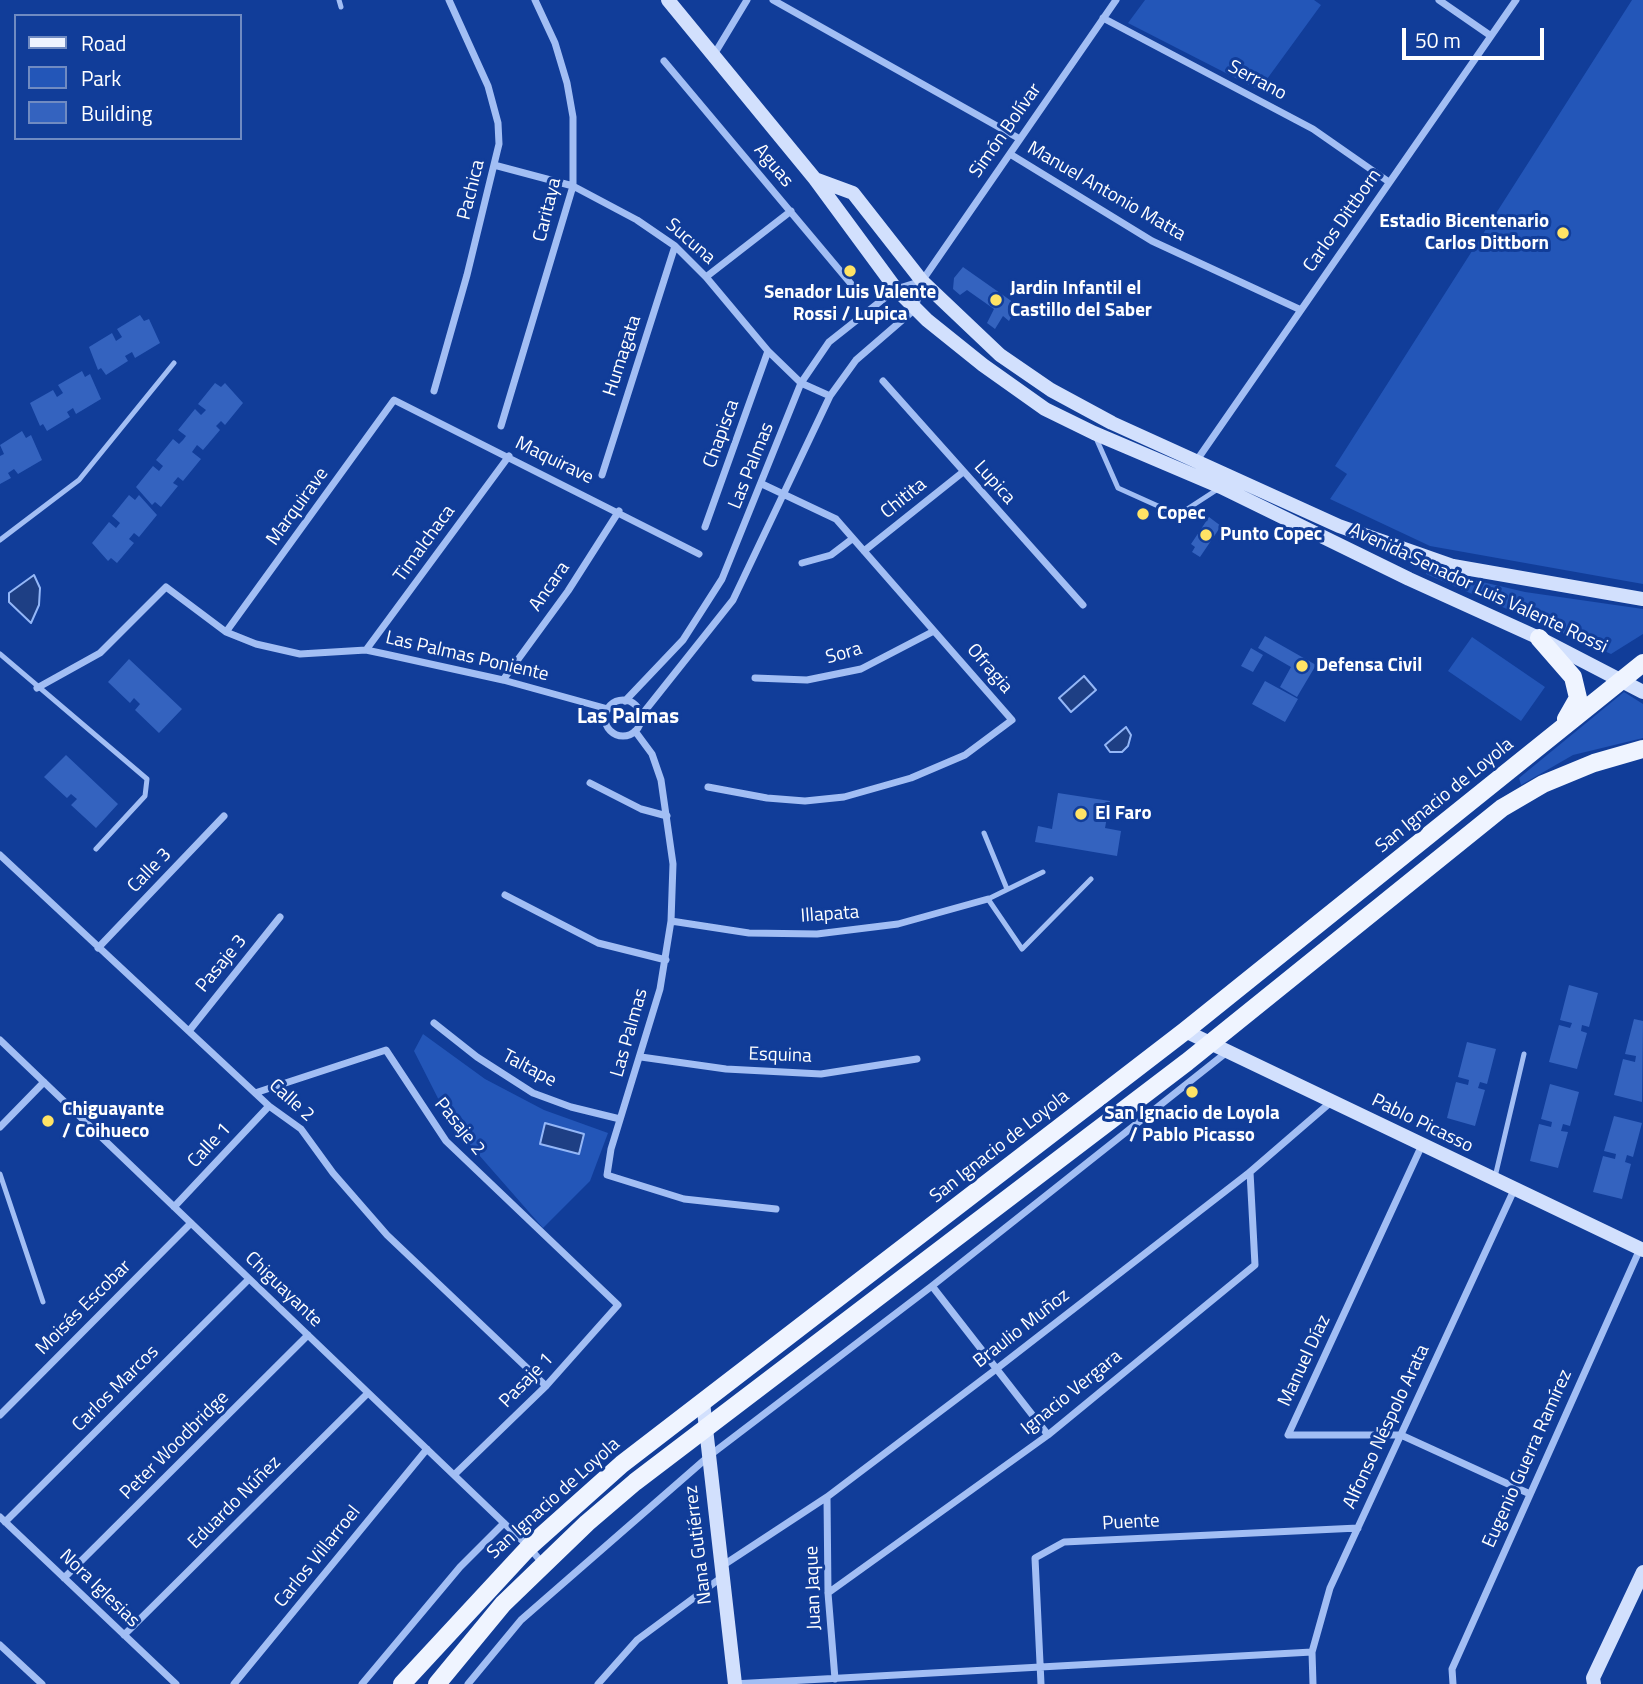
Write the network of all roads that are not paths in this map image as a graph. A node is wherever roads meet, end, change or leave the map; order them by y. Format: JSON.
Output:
{"nodes":[{"id":1,"x":339,"y":0,"type":"edge"},
{"id":2,"x":449,"y":0,"type":"edge"},
{"id":3,"x":535,"y":0,"type":"edge"},
{"id":4,"x":668,"y":0,"type":"edge"},
{"id":5,"x":747,"y":0,"type":"edge"},
{"id":6,"x":774,"y":0,"type":"edge"},
{"id":7,"x":1116,"y":0,"type":"edge"},
{"id":8,"x":1439,"y":0,"type":"edge"},
{"id":9,"x":1516,"y":0,"type":"edge"},
{"id":10,"x":341,"y":7,"type":"dead end"},
{"id":11,"x":1103,"y":18,"type":"junction"},
{"id":12,"x":1491,"y":36,"type":"junction"},
{"id":13,"x":715,"y":53,"type":"junction"},
{"id":14,"x":664,"y":61,"type":"dead end"},
{"id":15,"x":1020,"y":139,"type":"junction"},
{"id":16,"x":1010,"y":154,"type":"junction"},
{"id":17,"x":494,"y":165,"type":"junction"},
{"id":18,"x":815,"y":179,"type":"junction"},
{"id":19,"x":1389,"y":182,"type":"junction"},
{"id":20,"x":573,"y":186,"type":"junction"},
{"id":21,"x":791,"y":211,"type":"junction"},
{"id":22,"x":675,"y":246,"type":"junction"},
{"id":23,"x":706,"y":277,"type":"junction"},
{"id":24,"x":922,"y":281,"type":"junction"},
{"id":25,"x":896,"y":289,"type":"junction"},
{"id":26,"x":857,"y":291,"type":"dead end"},
{"id":27,"x":915,"y":309,"type":"junction"},
{"id":28,"x":1301,"y":310,"type":"junction"},
{"id":29,"x":768,"y":351,"type":"junction"},
{"id":30,"x":174,"y":363,"type":"dead end"},
{"id":31,"x":883,"y":381,"type":"dead end"},
{"id":32,"x":801,"y":383,"type":"junction"},
{"id":33,"x":434,"y":391,"type":"dead end"},
{"id":34,"x":830,"y":396,"type":"junction"},
{"id":35,"x":394,"y":400,"type":"joint"},
{"id":36,"x":500,"y":426,"type":"dead end"},
{"id":37,"x":1094,"y":433,"type":"junction"},
{"id":38,"x":509,"y":456,"type":"junction"},
{"id":39,"x":1197,"y":460,"type":"junction"},
{"id":40,"x":963,"y":472,"type":"junction"},
{"id":41,"x":602,"y":475,"type":"dead end"},
{"id":42,"x":762,"y":484,"type":"junction"},
{"id":43,"x":1221,"y":487,"type":"junction"},
{"id":44,"x":785,"y":493,"type":"junction"},
{"id":45,"x":619,"y":511,"type":"junction"},
{"id":46,"x":705,"y":527,"type":"dead end"},
{"id":47,"x":852,"y":539,"type":"junction"},
{"id":48,"x":0,"y":540,"type":"edge"},
{"id":49,"x":864,"y":551,"type":"junction"},
{"id":50,"x":699,"y":554,"type":"dead end"},
{"id":51,"x":802,"y":563,"type":"dead end"},
{"id":52,"x":1643,"y":599,"type":"edge"},
{"id":53,"x":1083,"y":605,"type":"dead end"},
{"id":54,"x":934,"y":631,"type":"junction"},
{"id":55,"x":226,"y":632,"type":"junction"},
{"id":56,"x":1539,"y":638,"type":"junction"},
{"id":57,"x":366,"y":650,"type":"junction"},
{"id":58,"x":0,"y":654,"type":"edge"},
{"id":59,"x":1643,"y":663,"type":"edge"},
{"id":60,"x":755,"y":678,"type":"dead end"},
{"id":61,"x":1621,"y":678,"type":"junction"},
{"id":62,"x":503,"y":680,"type":"junction"},
{"id":63,"x":37,"y":688,"type":"junction"},
{"id":64,"x":1643,"y":692,"type":"edge"},
{"id":65,"x":625,"y":701,"type":"junction"},
{"id":66,"x":608,"y":709,"type":"junction"},
{"id":67,"x":640,"y":717,"type":"junction"},
{"id":68,"x":635,"y":731,"type":"junction"},
{"id":69,"x":1558,"y":732,"type":"junction"},
{"id":70,"x":1643,"y":749,"type":"edge"},
{"id":71,"x":590,"y":783,"type":"dead end"},
{"id":72,"x":708,"y":788,"type":"dead end"},
{"id":73,"x":224,"y":816,"type":"dead end"},
{"id":74,"x":667,"y":816,"type":"junction"},
{"id":75,"x":984,"y":832,"type":"dead end"},
{"id":76,"x":96,"y":849,"type":"dead end"},
{"id":77,"x":0,"y":855,"type":"edge"},
{"id":78,"x":1044,"y":872,"type":"dead end"},
{"id":79,"x":1091,"y":879,"type":"dead end"},
{"id":80,"x":1007,"y":889,"type":"junction"},
{"id":81,"x":505,"y":895,"type":"dead end"},
{"id":82,"x":988,"y":900,"type":"junction"},
{"id":83,"x":280,"y":917,"type":"dead end"},
{"id":84,"x":671,"y":920,"type":"junction"},
{"id":85,"x":98,"y":948,"type":"junction"},
{"id":86,"x":666,"y":960,"type":"junction"},
{"id":87,"x":435,"y":1023,"type":"dead end"},
{"id":88,"x":189,"y":1031,"type":"junction"},
{"id":89,"x":1185,"y":1031,"type":"junction"},
{"id":90,"x":0,"y":1040,"type":"edge"},
{"id":91,"x":1210,"y":1044,"type":"junction"},
{"id":92,"x":1227,"y":1052,"type":"junction"},
{"id":93,"x":1524,"y":1054,"type":"dead end"},
{"id":94,"x":641,"y":1057,"type":"junction"},
{"id":95,"x":917,"y":1059,"type":"dead end"},
{"id":96,"x":44,"y":1082,"type":"junction"},
{"id":97,"x":258,"y":1092,"type":"junction"},
{"id":98,"x":1331,"y":1102,"type":"junction"},
{"id":99,"x":270,"y":1106,"type":"junction"},
{"id":100,"x":620,"y":1119,"type":"junction"},
{"id":101,"x":0,"y":1128,"type":"edge"},
{"id":102,"x":1423,"y":1145,"type":"junction"},
{"id":103,"x":1250,"y":1172,"type":"junction"},
{"id":104,"x":0,"y":1174,"type":"edge"},
{"id":105,"x":1494,"y":1180,"type":"junction"},
{"id":106,"x":1514,"y":1190,"type":"junction"},
{"id":107,"x":174,"y":1207,"type":"junction"},
{"id":108,"x":776,"y":1209,"type":"dead end"},
{"id":109,"x":191,"y":1223,"type":"junction"},
{"id":110,"x":1642,"y":1250,"type":"edge"},
{"id":111,"x":249,"y":1279,"type":"junction"},
{"id":112,"x":932,"y":1286,"type":"junction"},
{"id":113,"x":43,"y":1301,"type":"dead end"},
{"id":114,"x":618,"y":1305,"type":"joint"},
{"id":115,"x":308,"y":1335,"type":"junction"},
{"id":116,"x":995,"y":1370,"type":"junction"},
{"id":117,"x":545,"y":1386,"type":"junction"},
{"id":118,"x":368,"y":1393,"type":"junction"},
{"id":119,"x":703,"y":1402,"type":"junction"},
{"id":120,"x":0,"y":1415,"type":"edge"},
{"id":121,"x":705,"y":1427,"type":"junction"},
{"id":122,"x":1048,"y":1435,"type":"junction"},
{"id":123,"x":1401,"y":1435,"type":"junction"},
{"id":124,"x":426,"y":1449,"type":"junction"},
{"id":125,"x":709,"y":1456,"type":"junction"},
{"id":126,"x":454,"y":1475,"type":"junction"},
{"id":127,"x":1530,"y":1494,"type":"junction"},
{"id":128,"x":827,"y":1497,"type":"junction"},
{"id":129,"x":3,"y":1519,"type":"edge"},
{"id":130,"x":504,"y":1523,"type":"junction"},
{"id":131,"x":1358,"y":1528,"type":"junction"},
{"id":132,"x":528,"y":1547,"type":"junction"},
{"id":133,"x":543,"y":1564,"type":"junction"},
{"id":134,"x":722,"y":1571,"type":"junction"},
{"id":135,"x":1643,"y":1572,"type":"edge"},
{"id":136,"x":64,"y":1578,"type":"junction"},
{"id":137,"x":828,"y":1592,"type":"junction"},
{"id":138,"x":124,"y":1635,"type":"junction"},
{"id":139,"x":0,"y":1645,"type":"edge"},
{"id":140,"x":1312,"y":1652,"type":"junction"},
{"id":141,"x":1040,"y":1670,"type":"junction"},
{"id":142,"x":835,"y":1679,"type":"junction"},
{"id":143,"x":42,"y":1684,"type":"edge"},
{"id":144,"x":176,"y":1684,"type":"edge"},
{"id":145,"x":234,"y":1684,"type":"edge"},
{"id":146,"x":362,"y":1684,"type":"edge"},
{"id":147,"x":402,"y":1684,"type":"edge"},
{"id":148,"x":437,"y":1684,"type":"edge"},
{"id":149,"x":468,"y":1684,"type":"edge"},
{"id":150,"x":598,"y":1684,"type":"edge"},
{"id":151,"x":734,"y":1684,"type":"edge"},
{"id":152,"x":1041,"y":1684,"type":"edge"},
{"id":153,"x":1313,"y":1684,"type":"edge"},
{"id":154,"x":1453,"y":1684,"type":"edge"},
{"id":155,"x":1594,"y":1684,"type":"edge"}],
"edges":[{"from":1,"to":10,"type":"lane"},
{"from":2,"to":17,"type":"street","name":"Pachica"},
{"from":3,"to":20,"type":"street","name":"Caritaya"},
{"from":4,"to":13,"type":"main road","name":"Avenida Senador Luis Valente Rossi"},
{"from":5,"to":13,"type":"street"},
{"from":6,"to":15,"type":"street","name":"Manuel Antonio Matta"},
{"from":7,"to":11,"type":"street","name":"Simón Bolívar"},
{"from":8,"to":12,"type":"street"},
{"from":9,"to":12,"type":"street","name":"Carlos Dittborn"},
{"from":11,"to":15,"type":"street","name":"Simón Bolívar"},
{"from":11,"to":19,"type":"street","name":"Serrano"},
{"from":12,"to":19,"type":"street","name":"Carlos Dittborn"},
{"from":13,"to":18,"type":"main road","name":"Avenida Senador Luis Valente Rossi"},
{"from":14,"to":21,"type":"street","name":"Aguas"},
{"from":15,"to":16,"type":"street","name":"Simón Bolívar"},
{"from":16,"to":24,"type":"street","name":"Simón Bolívar"},
{"from":16,"to":28,"type":"street","name":"Manuel Antonio Matta"},
{"from":17,"to":20,"type":"street","name":"Sucuna"},
{"from":17,"to":33,"type":"street","name":"Pachica"},
{"from":18,"to":24,"type":"main road","name":"Avenida Senador Luis Valente Rossi"},
{"from":18,"to":25,"type":"main road","name":"Avenida Senador Luis Valente Rossi"},
{"from":19,"to":28,"type":"street","name":"Carlos Dittborn"},
{"from":20,"to":22,"type":"street","name":"Sucuna"},
{"from":20,"to":36,"type":"street","name":"Caritaya"},
{"from":21,"to":23,"type":"street"},
{"from":21,"to":26,"type":"street","name":"Aguas"},
{"from":22,"to":23,"type":"street","name":"Sucuna"},
{"from":22,"to":41,"type":"street","name":"Humagata"},
{"from":23,"to":29,"type":"street","name":"Sucuna"},
{"from":24,"to":25,"type":"street"},
{"from":24,"to":27,"type":"street","name":"Simón Bolívar"},
{"from":24,"to":39,"type":"main road","name":"Avenida Senador Luis Valente Rossi"},
{"from":25,"to":27,"type":"main road","name":"Avenida Senador Luis Valente Rossi"},
{"from":25,"to":32,"type":"street","name":"Las Palmas"},
{"from":27,"to":34,"type":"street","name":"Las Palmas"},
{"from":27,"to":37,"type":"main road","name":"Avenida Senador Luis Valente Rossi"},
{"from":28,"to":39,"type":"street","name":"Carlos Dittborn"},
{"from":29,"to":32,"type":"street","name":"Sucuna"},
{"from":29,"to":46,"type":"street","name":"Chapisca"},
{"from":30,"to":48,"type":"lane"},
{"from":31,"to":40,"type":"street","name":"Lupica"},
{"from":32,"to":34,"type":"street","name":"Sucuna"},
{"from":32,"to":42,"type":"street","name":"Las Palmas"},
{"from":34,"to":44,"type":"street","name":"Las Palmas"},
{"from":35,"to":38,"type":"street","name":"Maquirave"},
{"from":35,"to":55,"type":"street","name":"Marquirave"},
{"from":37,"to":43,"type":"main road","name":"Avenida Senador Luis Valente Rossi"},
{"from":37,"to":43,"type":"lane"},
{"from":38,"to":45,"type":"street","name":"Maquirave"},
{"from":38,"to":57,"type":"street","name":"Timalchaca"},
{"from":39,"to":52,"type":"main road","name":"Avenida Senador Luis Valente Rossi"},
{"from":40,"to":49,"type":"street","name":"Chitita"},
{"from":40,"to":53,"type":"street","name":"Lupica"},
{"from":42,"to":44,"type":"street","name":"Ofragia"},
{"from":42,"to":65,"type":"street","name":"Las Palmas"},
{"from":43,"to":56,"type":"main road","name":"Avenida Senador Luis Valente Rossi"},
{"from":44,"to":47,"type":"street","name":"Ofragia"},
{"from":44,"to":67,"type":"street","name":"Las Palmas"},
{"from":45,"to":50,"type":"street","name":"Maquirave"},
{"from":45,"to":62,"type":"street","name":"Ancara"},
{"from":47,"to":49,"type":"street","name":"Ofragia"},
{"from":47,"to":51,"type":"street"},
{"from":49,"to":54,"type":"street","name":"Ofragia"},
{"from":54,"to":60,"type":"street","name":"Sora"},
{"from":54,"to":72,"type":"street","name":"Ofragia"},
{"from":55,"to":57,"type":"street","name":"Las Palmas Poniente"},
{"from":55,"to":63,"type":"street","name":"Las Palmas Poniente"},
{"from":56,"to":61,"type":"main road","name":"Avenida Senador Luis Valente Rossi"},
{"from":56,"to":69,"type":"main road"},
{"from":57,"to":62,"type":"street","name":"Las Palmas Poniente"},
{"from":58,"to":63,"type":"lane"},
{"from":59,"to":61,"type":"main road","name":"San Ignacio de Loyola"},
{"from":61,"to":64,"type":"main road","name":"Avenida Senador Luis Valente Rossi"},
{"from":61,"to":69,"type":"main road","name":"San Ignacio de Loyola"},
{"from":62,"to":66,"type":"street","name":"Las Palmas Poniente"},
{"from":63,"to":76,"type":"lane"},
{"from":65,"to":66,"type":"street","name":"Las Palmas"},
{"from":65,"to":67,"type":"street"},
{"from":66,"to":68,"type":"street"},
{"from":67,"to":68,"type":"street","name":"Las Palmas"},
{"from":68,"to":74,"type":"street","name":"Las Palmas"},
{"from":69,"to":89,"type":"main road","name":"San Ignacio de Loyola"},
{"from":70,"to":91,"type":"main road","name":"San Ignacio de Loyola"},
{"from":71,"to":74,"type":"street"},
{"from":73,"to":85,"type":"street","name":"Calle 3"},
{"from":74,"to":84,"type":"street","name":"Las Palmas"},
{"from":75,"to":80,"type":"lane"},
{"from":77,"to":85,"type":"street","name":"Calle 2"},
{"from":78,"to":80,"type":"lane"},
{"from":79,"to":82,"type":"lane"},
{"from":80,"to":82,"type":"lane"},
{"from":81,"to":86,"type":"street"},
{"from":82,"to":84,"type":"street","name":"Illapata"},
{"from":83,"to":88,"type":"street","name":"Pasaje 3"},
{"from":84,"to":86,"type":"street","name":"Las Palmas"},
{"from":85,"to":88,"type":"street","name":"Calle 2"},
{"from":86,"to":94,"type":"street","name":"Las Palmas"},
{"from":87,"to":100,"type":"street","name":"Taltape"},
{"from":88,"to":97,"type":"street","name":"Calle 2"},
{"from":89,"to":91,"type":"main road","name":"Pablo Picasso"},
{"from":89,"to":119,"type":"main road","name":"San Ignacio de Loyola"},
{"from":90,"to":96,"type":"street","name":"Chiguayante"},
{"from":91,"to":92,"type":"main road","name":"Pablo Picasso"},
{"from":91,"to":121,"type":"main road","name":"San Ignacio de Loyola"},
{"from":92,"to":98,"type":"main road","name":"Pablo Picasso"},
{"from":92,"to":112,"type":"street"},
{"from":93,"to":105,"type":"lane"},
{"from":94,"to":95,"type":"street","name":"Esquina"},
{"from":94,"to":100,"type":"street","name":"Las Palmas"},
{"from":96,"to":101,"type":"street"},
{"from":96,"to":107,"type":"street","name":"Chiguayante"},
{"from":97,"to":99,"type":"street","name":"Calle 2"},
{"from":97,"to":114,"type":"street","name":"Pasaje 2"},
{"from":98,"to":102,"type":"main road","name":"Pablo Picasso"},
{"from":98,"to":103,"type":"street","name":"Braulio Muñoz"},
{"from":99,"to":107,"type":"street","name":"Calle 1"},
{"from":99,"to":117,"type":"street","name":"Calle 2"},
{"from":100,"to":108,"type":"street","name":"Las Palmas"},
{"from":102,"to":105,"type":"main road","name":"Pablo Picasso"},
{"from":102,"to":123,"type":"street","name":"Manuel Díaz"},
{"from":103,"to":116,"type":"street","name":"Braulio Muñoz"},
{"from":103,"to":122,"type":"street","name":"Ignacio Vergara"},
{"from":104,"to":113,"type":"lane"},
{"from":105,"to":106,"type":"main road","name":"Pablo Picasso"},
{"from":106,"to":110,"type":"main road","name":"Pablo Picasso"},
{"from":106,"to":123,"type":"street","name":"Alfonso Néspolo Arata"},
{"from":107,"to":109,"type":"street","name":"Chiguayante"},
{"from":109,"to":111,"type":"street","name":"Chiguayante"},
{"from":109,"to":120,"type":"street","name":"Moisés Escobar"},
{"from":110,"to":127,"type":"street","name":"Eugenio Guerra Ramírez"},
{"from":111,"to":115,"type":"street","name":"Chiguayante"},
{"from":111,"to":129,"type":"street","name":"Carlos Marcos"},
{"from":112,"to":116,"type":"street"},
{"from":112,"to":125,"type":"street"},
{"from":114,"to":117,"type":"street","name":"Pasaje 1"},
{"from":115,"to":118,"type":"street","name":"Chiguayante"},
{"from":115,"to":136,"type":"street","name":"Peter Woodbridge"},
{"from":116,"to":122,"type":"street"},
{"from":116,"to":128,"type":"street","name":"Braulio Muñoz"},
{"from":117,"to":126,"type":"street","name":"Pasaje 1"},
{"from":118,"to":124,"type":"street","name":"Chiguayante"},
{"from":118,"to":138,"type":"street","name":"Eduardo Núñez"},
{"from":119,"to":121,"type":"main road","name":"Nana Gutiérrez"},
{"from":119,"to":132,"type":"main road","name":"San Ignacio de Loyola"},
{"from":121,"to":125,"type":"main road","name":"Nana Gutiérrez"},
{"from":121,"to":133,"type":"main road","name":"San Ignacio de Loyola"},
{"from":122,"to":137,"type":"street","name":"Ignacio Vergara"},
{"from":123,"to":127,"type":"street","name":"Manuel Díaz"},
{"from":123,"to":131,"type":"street","name":"Alfonso Néspolo Arata"},
{"from":124,"to":126,"type":"street","name":"Chiguayante"},
{"from":124,"to":145,"type":"street","name":"Carlos Villarroel"},
{"from":125,"to":134,"type":"main road","name":"Nana Gutiérrez"},
{"from":125,"to":149,"type":"street"},
{"from":126,"to":130,"type":"street","name":"Chiguayante"},
{"from":127,"to":154,"type":"street","name":"Eugenio Guerra Ramírez"},
{"from":128,"to":134,"type":"street","name":"Braulio Muñoz"},
{"from":128,"to":137,"type":"street","name":"Juan Jaque"},
{"from":129,"to":136,"type":"street","name":"Nora Iglesias"},
{"from":130,"to":132,"type":"street","name":"Chiguayante"},
{"from":130,"to":146,"type":"street","name":"San Ignacio de Loyola"},
{"from":131,"to":140,"type":"street","name":"Alfonso Néspolo Arata"},
{"from":131,"to":141,"type":"street","name":"Puente"},
{"from":132,"to":133,"type":"street","name":"Chiguayante"},
{"from":132,"to":147,"type":"main road","name":"San Ignacio de Loyola"},
{"from":133,"to":148,"type":"main road","name":"San Ignacio de Loyola"},
{"from":134,"to":150,"type":"street","name":"Braulio Muñoz"},
{"from":134,"to":151,"type":"main road","name":"Nana Gutiérrez"},
{"from":135,"to":155,"type":"main road"},
{"from":136,"to":138,"type":"street","name":"Nora Iglesias"},
{"from":137,"to":142,"type":"street","name":"Juan Jaque"},
{"from":138,"to":144,"type":"street","name":"Nora Iglesias"},
{"from":139,"to":143,"type":"street"},
{"from":140,"to":141,"type":"street"},
{"from":140,"to":153,"type":"street","name":"Alfonso Néspolo Arata"},
{"from":141,"to":142,"type":"street"},
{"from":141,"to":152,"type":"street","name":"Puente"},
{"from":142,"to":151,"type":"street"}]}
